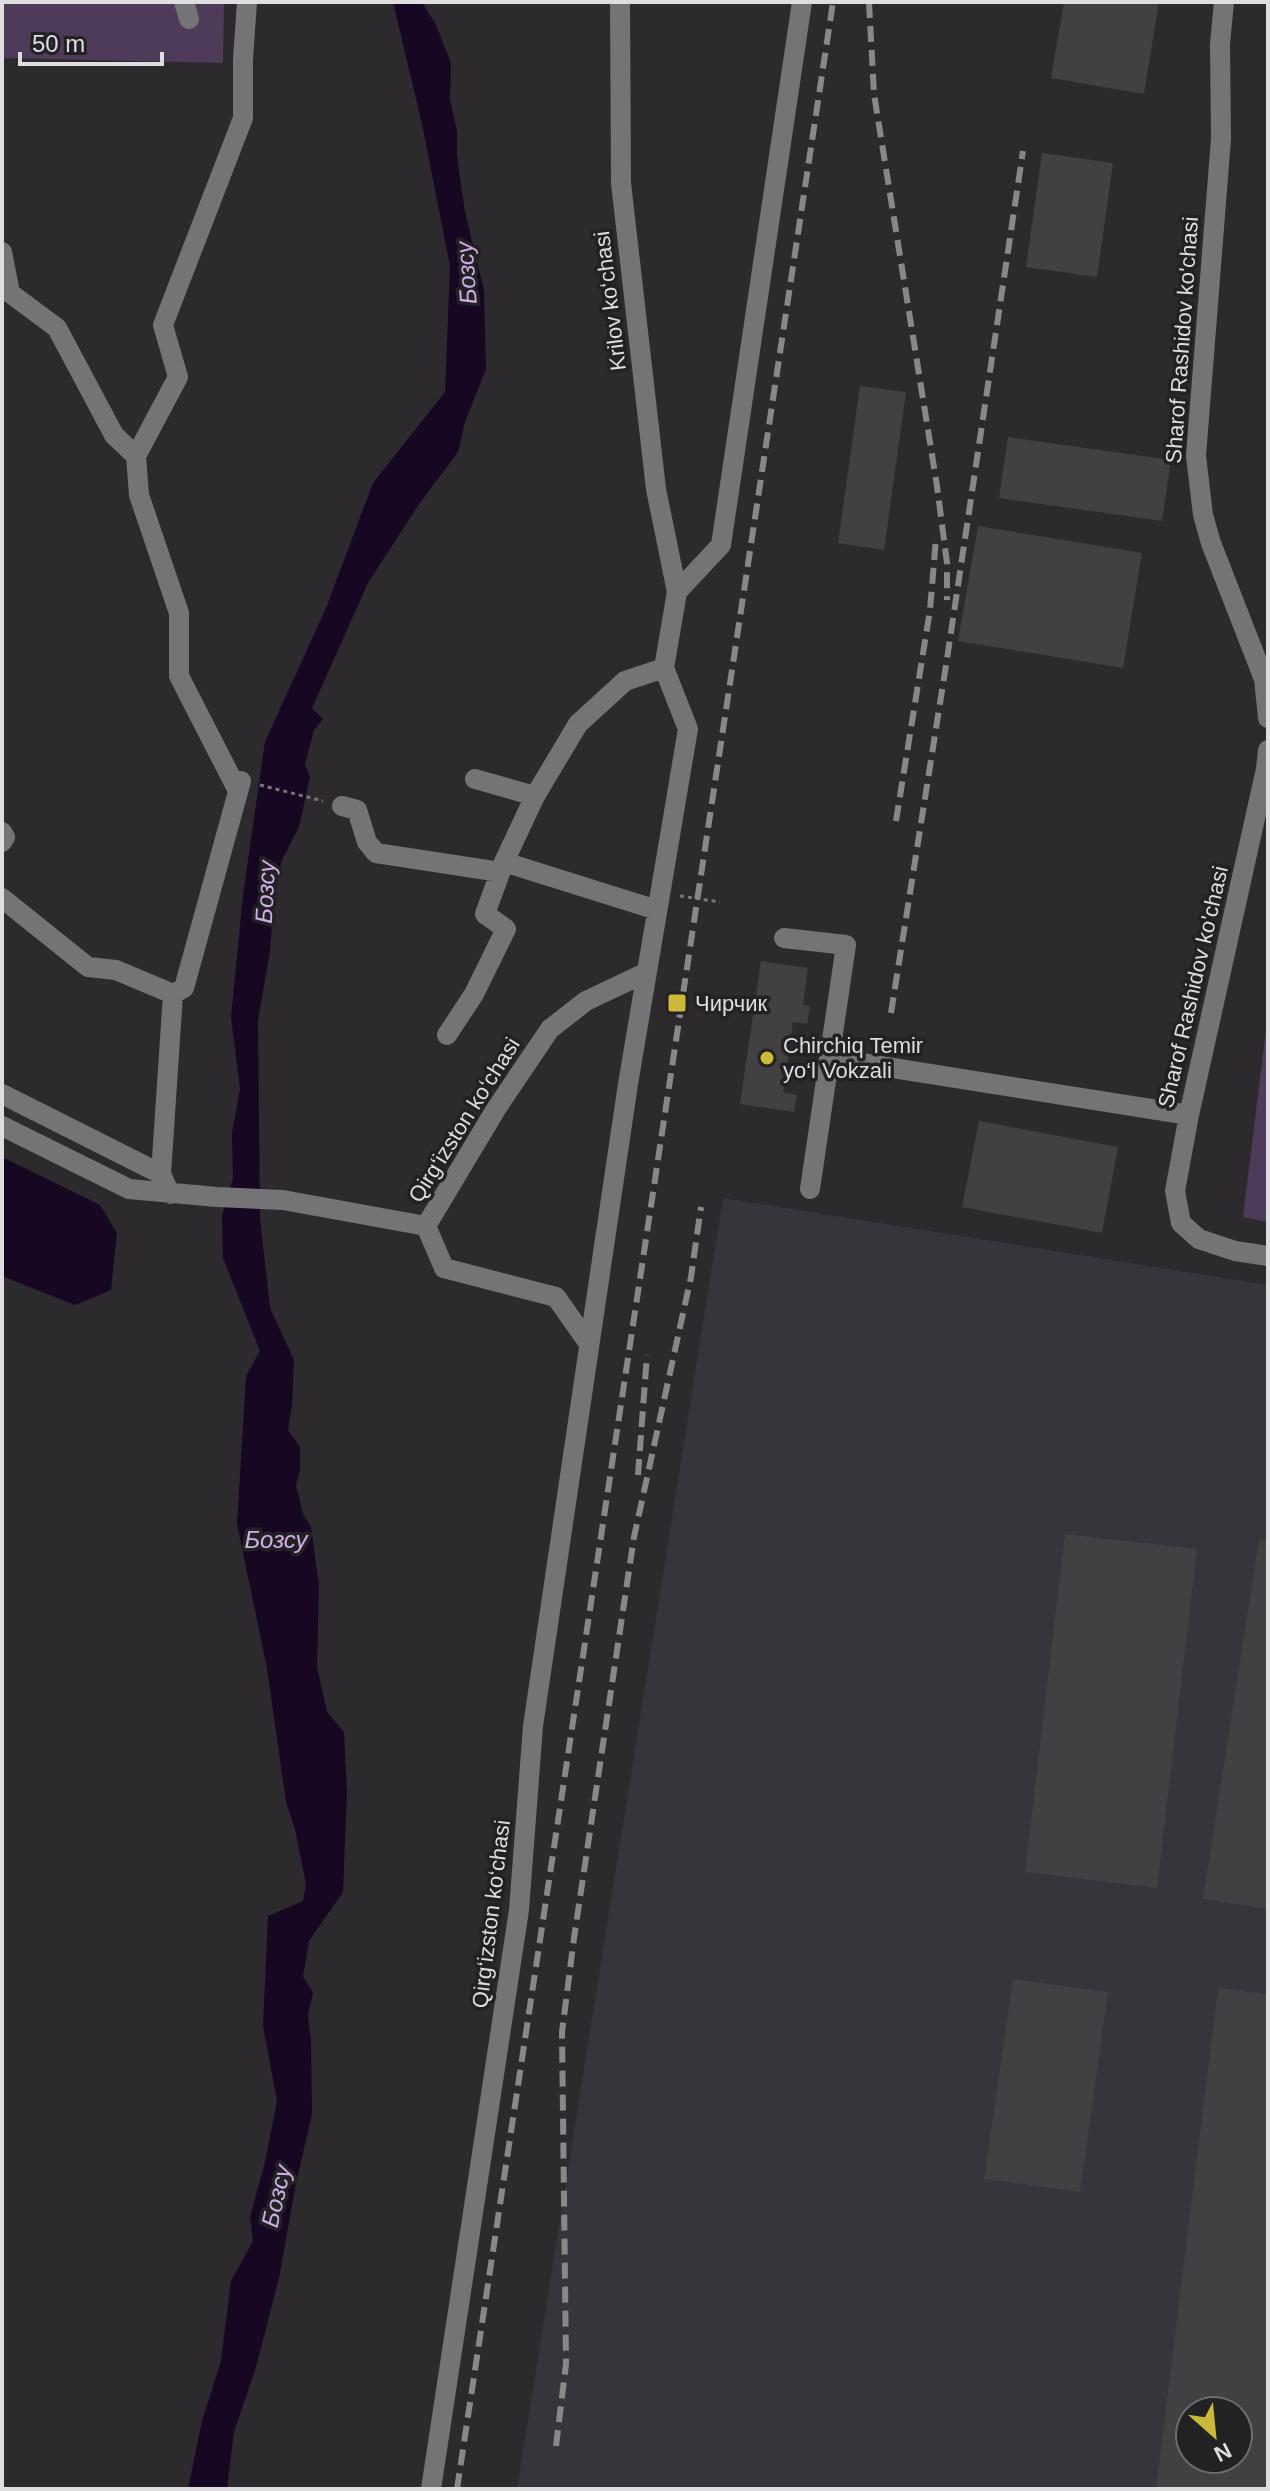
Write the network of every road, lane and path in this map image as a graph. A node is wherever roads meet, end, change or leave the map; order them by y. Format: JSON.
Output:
{"nodes":[{"id":1,"x":247,"y":2,"type":"edge"},
{"id":2,"x":620,"y":2,"type":"edge"},
{"id":3,"x":802,"y":2,"type":"edge"},
{"id":4,"x":1224,"y":2,"type":"edge"},
{"id":5,"x":2,"y":252,"type":"edge"},
{"id":6,"x":136,"y":456,"type":"junction"},
{"id":7,"x":677,"y":592,"type":"junction"},
{"id":8,"x":664,"y":668,"type":"junction"},
{"id":9,"x":1268,"y":718,"type":"edge"},
{"id":10,"x":1268,"y":750,"type":"edge"},
{"id":11,"x":475,"y":779,"type":"dead end"},
{"id":12,"x":239,"y":786,"type":"junction"},
{"id":13,"x":535,"y":796,"type":"junction"},
{"id":14,"x":342,"y":806,"type":"joint"},
{"id":15,"x":2,"y":832,"type":"edge"},
{"id":16,"x":2,"y":842,"type":"edge"},
{"id":17,"x":502,"y":867,"type":"junction"},
{"id":18,"x":2,"y":898,"type":"edge"},
{"id":19,"x":658,"y":901,"type":"junction"},
{"id":20,"x":720,"y":902,"type":"dead end"},
{"id":21,"x":784,"y":938,"type":"dead end"},
{"id":22,"x":645,"y":973,"type":"junction"},
{"id":23,"x":173,"y":994,"type":"junction"},
{"id":24,"x":447,"y":1035,"type":"dead end"},
{"id":25,"x":830,"y":1058,"type":"junction"},
{"id":26,"x":2,"y":1094,"type":"edge"},
{"id":27,"x":1189,"y":1115,"type":"junction"},
{"id":28,"x":2,"y":1126,"type":"edge"},
{"id":29,"x":161,"y":1174,"type":"junction"},
{"id":30,"x":810,"y":1189,"type":"dead end"},
{"id":31,"x":170,"y":1194,"type":"junction"},
{"id":32,"x":426,"y":1226,"type":"junction"},
{"id":33,"x":1268,"y":1256,"type":"edge"},
{"id":34,"x":589,"y":1344,"type":"junction"},
{"id":35,"x":431,"y":2489,"type":"edge"}],
"edges":[{"from":1,"to":6,"type":"street"},
{"from":2,"to":7,"type":"street","name":"Krilov ko‘chasi"},
{"from":3,"to":7,"type":"street"},
{"from":4,"to":9,"type":"street","name":"Sharof Rashidov ko'chasi"},
{"from":5,"to":6,"type":"street"},
{"from":6,"to":12,"type":"street"},
{"from":7,"to":8,"type":"street"},
{"from":8,"to":13,"type":"street"},
{"from":8,"to":19,"type":"street","name":"Qirg‘izston ko‘chasi"},
{"from":10,"to":27,"type":"street","name":"Sharof Rashidov ko'chasi"},
{"from":11,"to":13,"type":"street"},
{"from":12,"to":14,"type":"path"},
{"from":12,"to":23,"type":"street"},
{"from":13,"to":17,"type":"street"},
{"from":14,"to":17,"type":"street"},
{"from":15,"to":16,"type":"street"},
{"from":17,"to":19,"type":"street"},
{"from":17,"to":24,"type":"street"},
{"from":18,"to":23,"type":"street"},
{"from":19,"to":20,"type":"path"},
{"from":19,"to":22,"type":"street","name":"Qirg‘izston ko‘chasi"},
{"from":21,"to":25,"type":"street"},
{"from":22,"to":32,"type":"street","name":"Qirg‘izston ko‘chasi"},
{"from":22,"to":34,"type":"street","name":"Qirg‘izston ko‘chasi"},
{"from":23,"to":29,"type":"street"},
{"from":25,"to":27,"type":"street"},
{"from":25,"to":30,"type":"street"},
{"from":26,"to":29,"type":"street"},
{"from":27,"to":33,"type":"street","name":"Sharof Rashidov ko'chasi"},
{"from":28,"to":31,"type":"street"},
{"from":29,"to":31,"type":"street"},
{"from":31,"to":32,"type":"street"},
{"from":32,"to":34,"type":"street","name":"Qirg‘izston ko‘chasi"},
{"from":34,"to":35,"type":"street","name":"Qirg‘izston ko‘chasi"}]}
